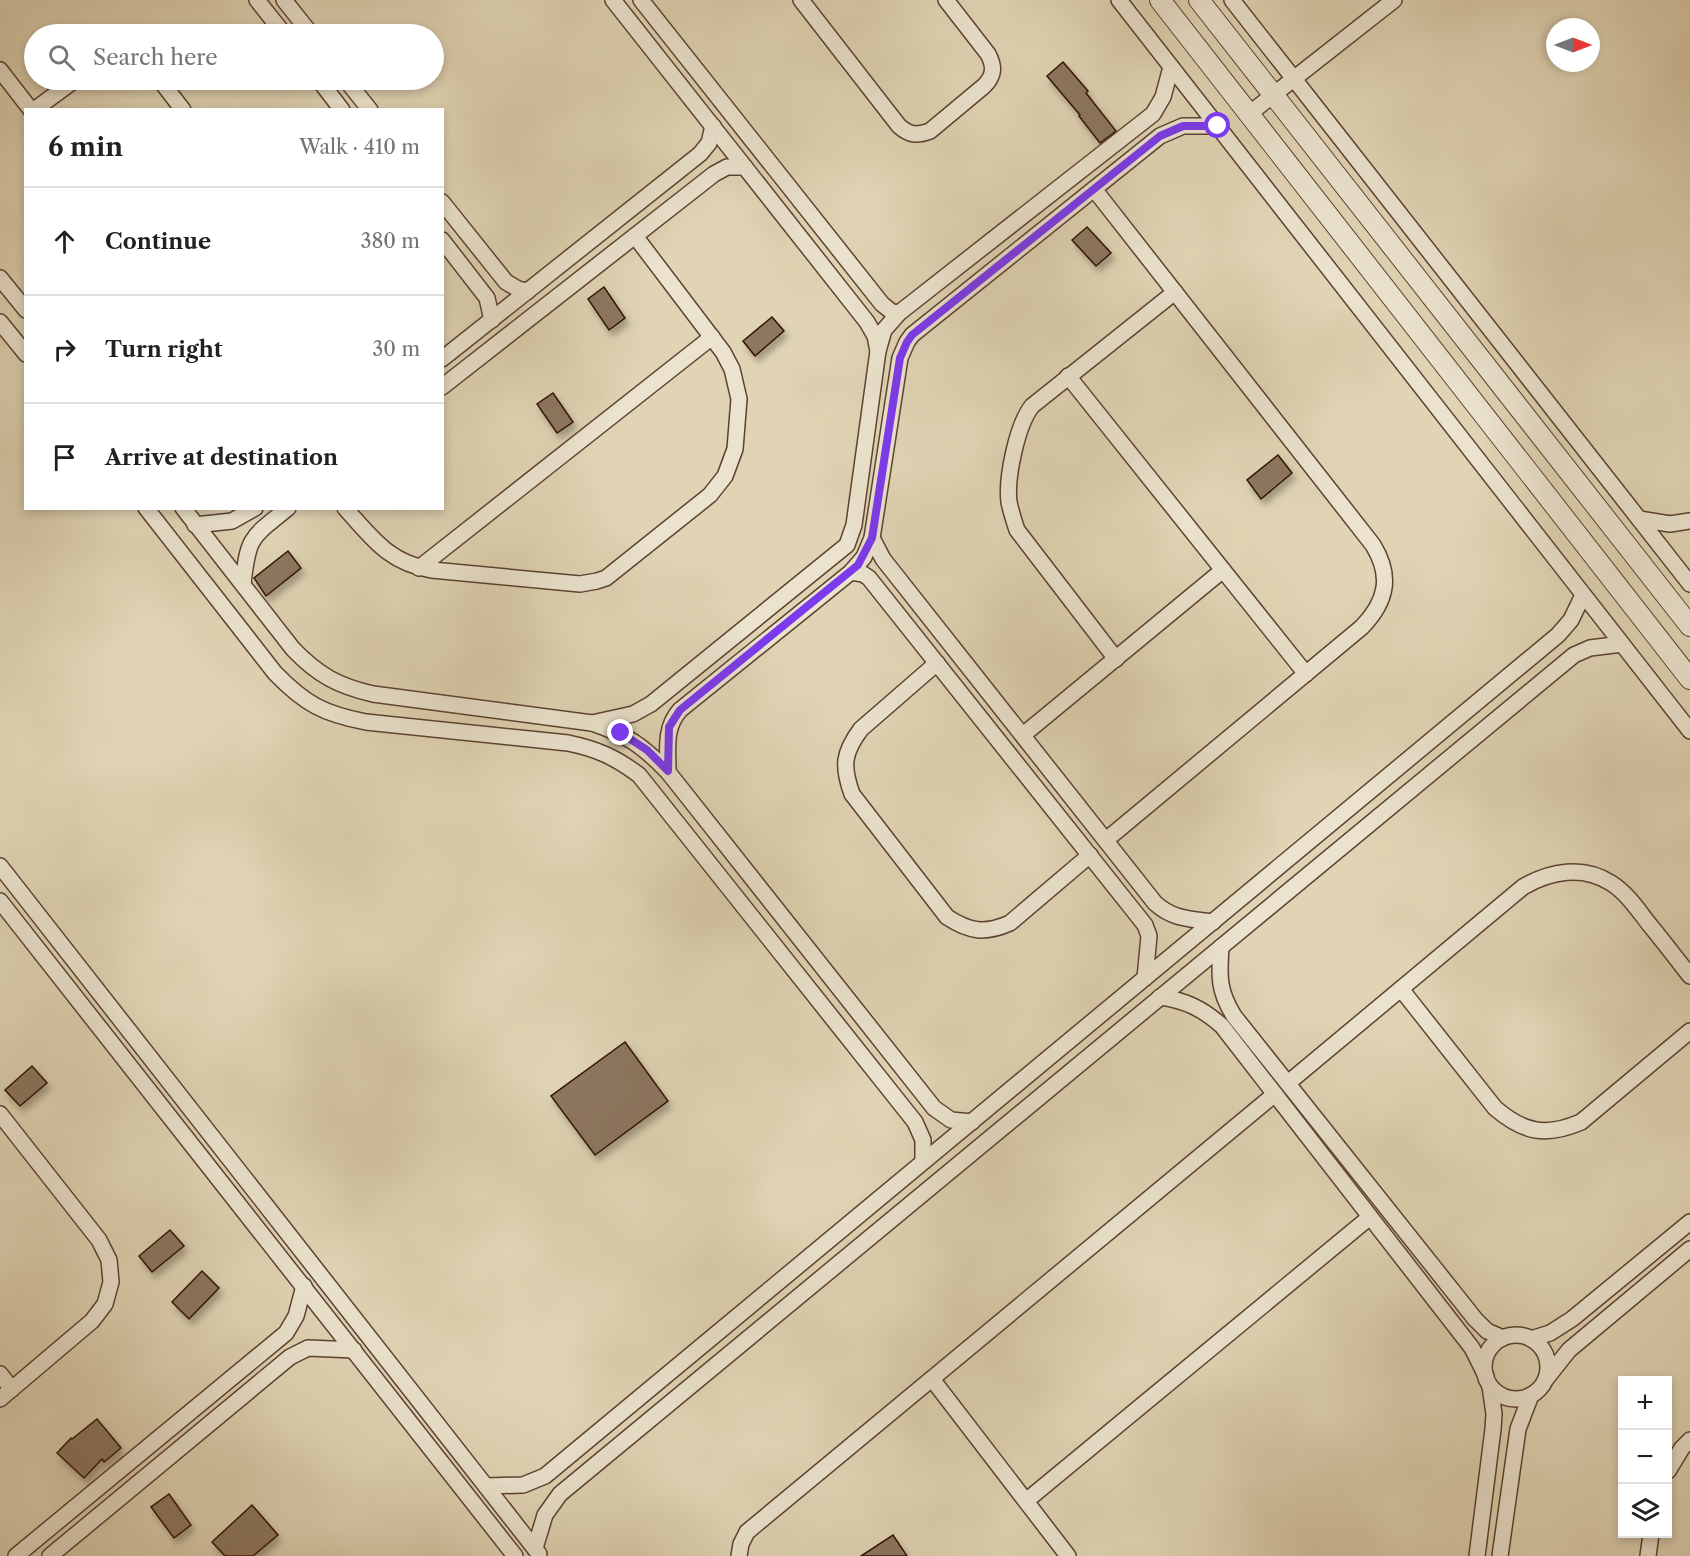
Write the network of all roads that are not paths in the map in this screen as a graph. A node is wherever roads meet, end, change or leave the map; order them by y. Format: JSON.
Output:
{"nodes":[{"id":1,"x":257,"y":0,"type":"edge"},
{"id":2,"x":284,"y":0,"type":"edge"},
{"id":3,"x":614,"y":0,"type":"edge"},
{"id":4,"x":641,"y":0,"type":"edge"},
{"id":5,"x":801,"y":0,"type":"edge"},
{"id":6,"x":946,"y":0,"type":"edge"},
{"id":7,"x":1119,"y":0,"type":"edge"},
{"id":8,"x":1160,"y":0,"type":"edge"},
{"id":9,"x":1199,"y":0,"type":"edge"},
{"id":10,"x":1232,"y":0,"type":"edge"},
{"id":11,"x":1394,"y":0,"type":"edge"},
{"id":12,"x":276,"y":24,"type":"edge"},
{"id":13,"x":303,"y":24,"type":"edge"},
{"id":14,"x":1171,"y":66,"type":"junction"},
{"id":15,"x":0,"y":70,"type":"edge"},
{"id":16,"x":1294,"y":79,"type":"junction"},
{"id":17,"x":61,"y":90,"type":"edge"},
{"id":18,"x":168,"y":90,"type":"edge"},
{"id":19,"x":327,"y":90,"type":"edge"},
{"id":20,"x":354,"y":90,"type":"edge"},
{"id":21,"x":1273,"y":95,"type":"junction"},
{"id":22,"x":31,"y":108,"type":"edge"},
{"id":23,"x":36,"y":108,"type":"edge"},
{"id":24,"x":181,"y":108,"type":"edge"},
{"id":25,"x":340,"y":108,"type":"edge"},
{"id":26,"x":368,"y":108,"type":"edge"},
{"id":27,"x":1249,"y":114,"type":"junction"},
{"id":28,"x":713,"y":126,"type":"junction"},
{"id":29,"x":1218,"y":126,"type":"junction"},
{"id":30,"x":745,"y":166,"type":"junction"},
{"id":31,"x":1094,"y":189,"type":"junction"},
{"id":32,"x":444,"y":204,"type":"edge"},
{"id":33,"x":635,"y":236,"type":"junction"},
{"id":34,"x":444,"y":243,"type":"edge"},
{"id":35,"x":0,"y":278,"type":"edge"},
{"id":36,"x":528,"y":291,"type":"junction"},
{"id":37,"x":1175,"y":292,"type":"junction"},
{"id":38,"x":24,"y":308,"type":"edge"},
{"id":39,"x":899,"y":313,"type":"junction"},
{"id":40,"x":492,"y":320,"type":"junction"},
{"id":41,"x":0,"y":322,"type":"edge"},
{"id":42,"x":712,"y":337,"type":"junction"},
{"id":43,"x":878,"y":351,"type":"junction"},
{"id":44,"x":24,"y":352,"type":"edge"},
{"id":45,"x":444,"y":357,"type":"edge"},
{"id":46,"x":1068,"y":376,"type":"junction"},
{"id":47,"x":444,"y":385,"type":"edge"},
{"id":48,"x":148,"y":510,"type":"edge"},
{"id":49,"x":184,"y":510,"type":"edge"},
{"id":50,"x":251,"y":510,"type":"edge"},
{"id":51,"x":286,"y":510,"type":"edge"},
{"id":52,"x":347,"y":510,"type":"edge"},
{"id":53,"x":1639,"y":519,"type":"junction"},
{"id":54,"x":1690,"y":520,"type":"edge"},
{"id":55,"x":195,"y":525,"type":"junction"},
{"id":56,"x":872,"y":538,"type":"junction"},
{"id":57,"x":419,"y":568,"type":"junction"},
{"id":58,"x":1223,"y":570,"type":"junction"},
{"id":59,"x":851,"y":572,"type":"junction"},
{"id":60,"x":243,"y":584,"type":"junction"},
{"id":61,"x":1690,"y":584,"type":"edge"},
{"id":62,"x":1583,"y":595,"type":"junction"},
{"id":63,"x":1690,"y":626,"type":"edge"},
{"id":64,"x":1558,"y":635,"type":"junction"},
{"id":65,"x":1622,"y":644,"type":"junction"},
{"id":66,"x":1574,"y":655,"type":"junction"},
{"id":67,"x":1116,"y":659,"type":"junction"},
{"id":68,"x":937,"y":663,"type":"junction"},
{"id":69,"x":1306,"y":674,"type":"junction"},
{"id":70,"x":1690,"y":679,"type":"edge"},
{"id":71,"x":474,"y":707,"type":"junction"},
{"id":72,"x":592,"y":723,"type":"junction"},
{"id":73,"x":1690,"y":731,"type":"edge"},
{"id":74,"x":471,"y":733,"type":"junction"},
{"id":75,"x":1023,"y":735,"type":"junction"},
{"id":76,"x":668,"y":771,"type":"junction"},
{"id":77,"x":1106,"y":840,"type":"junction"},
{"id":78,"x":1090,"y":855,"type":"junction"},
{"id":79,"x":0,"y":866,"type":"edge"},
{"id":80,"x":0,"y":901,"type":"edge"},
{"id":81,"x":1155,"y":903,"type":"junction"},
{"id":82,"x":1138,"y":915,"type":"junction"},
{"id":83,"x":1213,"y":922,"type":"junction"},
{"id":84,"x":1221,"y":947,"type":"junction"},
{"id":85,"x":1690,"y":976,"type":"edge"},
{"id":86,"x":1145,"y":978,"type":"junction"},
{"id":87,"x":1401,"y":989,"type":"junction"},
{"id":88,"x":1160,"y":997,"type":"junction"},
{"id":89,"x":1234,"y":1016,"type":"junction"},
{"id":90,"x":1222,"y":1026,"type":"junction"},
{"id":91,"x":1690,"y":1031,"type":"edge"},
{"id":92,"x":1039,"y":1066,"type":"junction"},
{"id":93,"x":158,"y":1068,"type":"junction"},
{"id":94,"x":142,"y":1081,"type":"junction"},
{"id":95,"x":1288,"y":1083,"type":"junction"},
{"id":96,"x":1055,"y":1084,"type":"junction"},
{"id":97,"x":1275,"y":1094,"type":"junction"},
{"id":98,"x":0,"y":1114,"type":"edge"},
{"id":99,"x":972,"y":1122,"type":"junction"},
{"id":100,"x":923,"y":1162,"type":"junction"},
{"id":101,"x":1370,"y":1217,"type":"junction"},
{"id":102,"x":1690,"y":1222,"type":"edge"},
{"id":103,"x":1690,"y":1250,"type":"edge"},
{"id":104,"x":304,"y":1286,"type":"junction"},
{"id":105,"x":1463,"y":1304,"type":"junction"},
{"id":106,"x":1578,"y":1314,"type":"junction"},
{"id":107,"x":1448,"y":1317,"type":"junction"},
{"id":108,"x":1591,"y":1331,"type":"junction"},
{"id":109,"x":1503,"y":1338,"type":"junction"},
{"id":110,"x":1532,"y":1339,"type":"junction"},
{"id":111,"x":268,"y":1348,"type":"junction"},
{"id":112,"x":354,"y":1350,"type":"junction"},
{"id":113,"x":281,"y":1365,"type":"junction"},
{"id":114,"x":0,"y":1374,"type":"edge"},
{"id":115,"x":932,"y":1378,"type":"junction"},
{"id":116,"x":1546,"y":1379,"type":"junction"},
{"id":117,"x":1488,"y":1381,"type":"junction"},
{"id":118,"x":12,"y":1389,"type":"junction"},
{"id":119,"x":1532,"y":1395,"type":"junction"},
{"id":120,"x":0,"y":1399,"type":"edge"},
{"id":121,"x":1690,"y":1440,"type":"edge"},
{"id":122,"x":1491,"y":1446,"type":"junction"},
{"id":123,"x":1515,"y":1448,"type":"junction"},
{"id":124,"x":1672,"y":1464,"type":"edge"},
{"id":125,"x":545,"y":1476,"type":"junction"},
{"id":126,"x":486,"y":1486,"type":"junction"},
{"id":127,"x":560,"y":1494,"type":"junction"},
{"id":128,"x":1026,"y":1501,"type":"junction"},
{"id":129,"x":1650,"y":1538,"type":"edge"},
{"id":130,"x":538,"y":1552,"type":"edge"},
{"id":131,"x":16,"y":1556,"type":"edge"},
{"id":132,"x":50,"y":1556,"type":"edge"},
{"id":133,"x":515,"y":1556,"type":"edge"},
{"id":134,"x":740,"y":1556,"type":"edge"},
{"id":135,"x":1068,"y":1556,"type":"edge"},
{"id":136,"x":1477,"y":1556,"type":"edge"},
{"id":137,"x":1500,"y":1556,"type":"edge"},
{"id":138,"x":1648,"y":1556,"type":"edge"}],
"edges":[{"from":1,"to":12,"type":"street"},
{"from":2,"to":13,"type":"street"},
{"from":3,"to":28,"type":"street"},
{"from":4,"to":39,"type":"street"},
{"from":5,"to":6,"type":"street"},
{"from":7,"to":14,"type":"street"},
{"from":8,"to":27,"type":"street"},
{"from":9,"to":21,"type":"street"},
{"from":10,"to":16,"type":"street"},
{"from":11,"to":16,"type":"street"},
{"from":14,"to":29,"type":"street"},
{"from":14,"to":39,"type":"street"},
{"from":15,"to":22,"type":"street"},
{"from":16,"to":21,"type":"street"},
{"from":16,"to":53,"type":"street"},
{"from":17,"to":23,"type":"street"},
{"from":18,"to":24,"type":"street"},
{"from":19,"to":25,"type":"street"},
{"from":20,"to":26,"type":"street"},
{"from":21,"to":27,"type":"street"},
{"from":21,"to":63,"type":"street"},
{"from":27,"to":70,"type":"street"},
{"from":28,"to":30,"type":"street"},
{"from":28,"to":36,"type":"street"},
{"from":29,"to":31,"type":"street"},
{"from":29,"to":62,"type":"street"},
{"from":30,"to":33,"type":"street"},
{"from":30,"to":43,"type":"street"},
{"from":31,"to":37,"type":"street"},
{"from":31,"to":56,"type":"street"},
{"from":32,"to":36,"type":"street"},
{"from":33,"to":42,"type":"street"},
{"from":33,"to":47,"type":"street"},
{"from":34,"to":40,"type":"street"},
{"from":35,"to":38,"type":"street"},
{"from":36,"to":40,"type":"street"},
{"from":37,"to":46,"type":"street"},
{"from":37,"to":69,"type":"street"},
{"from":39,"to":43,"type":"street"},
{"from":40,"to":45,"type":"street"},
{"from":41,"to":44,"type":"street"},
{"from":42,"to":57,"type":"street"},
{"from":42,"to":57,"type":"street"},
{"from":43,"to":72,"type":"street"},
{"from":46,"to":58,"type":"street"},
{"from":46,"to":67,"type":"street"},
{"from":48,"to":74,"type":"street"},
{"from":49,"to":55,"type":"street"},
{"from":50,"to":55,"type":"street"},
{"from":51,"to":60,"type":"street"},
{"from":52,"to":57,"type":"street"},
{"from":53,"to":54,"type":"street"},
{"from":53,"to":61,"type":"street"},
{"from":55,"to":60,"type":"street"},
{"from":56,"to":59,"type":"street"},
{"from":56,"to":75,"type":"street"},
{"from":58,"to":67,"type":"street"},
{"from":58,"to":69,"type":"street"},
{"from":59,"to":68,"type":"street"},
{"from":59,"to":76,"type":"street"},
{"from":60,"to":71,"type":"street"},
{"from":62,"to":64,"type":"street"},
{"from":62,"to":65,"type":"street"},
{"from":64,"to":66,"type":"street"},
{"from":64,"to":83,"type":"street"},
{"from":65,"to":66,"type":"street"},
{"from":65,"to":73,"type":"street"},
{"from":66,"to":84,"type":"street"},
{"from":67,"to":75,"type":"street"},
{"from":68,"to":78,"type":"street"},
{"from":68,"to":78,"type":"street"},
{"from":69,"to":77,"type":"street"},
{"from":71,"to":72,"type":"street"},
{"from":71,"to":74,"type":"street"},
{"from":72,"to":76,"type":"street"},
{"from":74,"to":100,"type":"street"},
{"from":75,"to":77,"type":"street"},
{"from":76,"to":99,"type":"street"},
{"from":77,"to":81,"type":"street"},
{"from":78,"to":82,"type":"street"},
{"from":79,"to":93,"type":"street"},
{"from":80,"to":94,"type":"street"},
{"from":81,"to":82,"type":"street"},
{"from":81,"to":83,"type":"street"},
{"from":82,"to":86,"type":"street"},
{"from":83,"to":86,"type":"street"},
{"from":84,"to":88,"type":"street"},
{"from":84,"to":89,"type":"street"},
{"from":85,"to":87,"type":"street"},
{"from":86,"to":92,"type":"street"},
{"from":87,"to":91,"type":"street"},
{"from":87,"to":95,"type":"street"},
{"from":88,"to":90,"type":"street"},
{"from":88,"to":96,"type":"street"},
{"from":89,"to":90,"type":"street"},
{"from":89,"to":95,"type":"street"},
{"from":90,"to":97,"type":"street"},
{"from":92,"to":96,"type":"street"},
{"from":92,"to":99,"type":"street"},
{"from":93,"to":94,"type":"street"},
{"from":93,"to":126,"type":"street"},
{"from":94,"to":104,"type":"street"},
{"from":95,"to":105,"type":"street"},
{"from":96,"to":127,"type":"street"},
{"from":97,"to":101,"type":"street"},
{"from":97,"to":115,"type":"street"},
{"from":98,"to":118,"type":"street"},
{"from":99,"to":100,"type":"street"},
{"from":100,"to":125,"type":"street"},
{"from":101,"to":107,"type":"street"},
{"from":101,"to":128,"type":"street"},
{"from":102,"to":106,"type":"street"},
{"from":103,"to":108,"type":"street"},
{"from":104,"to":111,"type":"street"},
{"from":104,"to":112,"type":"street"},
{"from":105,"to":107,"type":"street"},
{"from":105,"to":109,"type":"street"},
{"from":106,"to":108,"type":"street"},
{"from":106,"to":110,"type":"street"},
{"from":107,"to":117,"type":"street"},
{"from":108,"to":116,"type":"street"},
{"from":109,"to":110,"type":"street"},
{"from":109,"to":117,"type":"street"},
{"from":110,"to":116,"type":"street"},
{"from":111,"to":113,"type":"street"},
{"from":111,"to":131,"type":"street"},
{"from":112,"to":113,"type":"street"},
{"from":112,"to":133,"type":"street"},
{"from":113,"to":132,"type":"street"},
{"from":114,"to":118,"type":"street"},
{"from":115,"to":128,"type":"street"},
{"from":115,"to":134,"type":"street"},
{"from":116,"to":119,"type":"street"},
{"from":117,"to":119,"type":"street"},
{"from":117,"to":122,"type":"street"},
{"from":118,"to":120,"type":"street"},
{"from":119,"to":123,"type":"street"},
{"from":121,"to":124,"type":"street"},
{"from":122,"to":123,"type":"street"},
{"from":122,"to":136,"type":"street"},
{"from":123,"to":137,"type":"street"},
{"from":125,"to":126,"type":"street"},
{"from":125,"to":127,"type":"street"},
{"from":126,"to":130,"type":"street"},
{"from":127,"to":130,"type":"street"},
{"from":128,"to":135,"type":"street"},
{"from":129,"to":138,"type":"street"}]}
